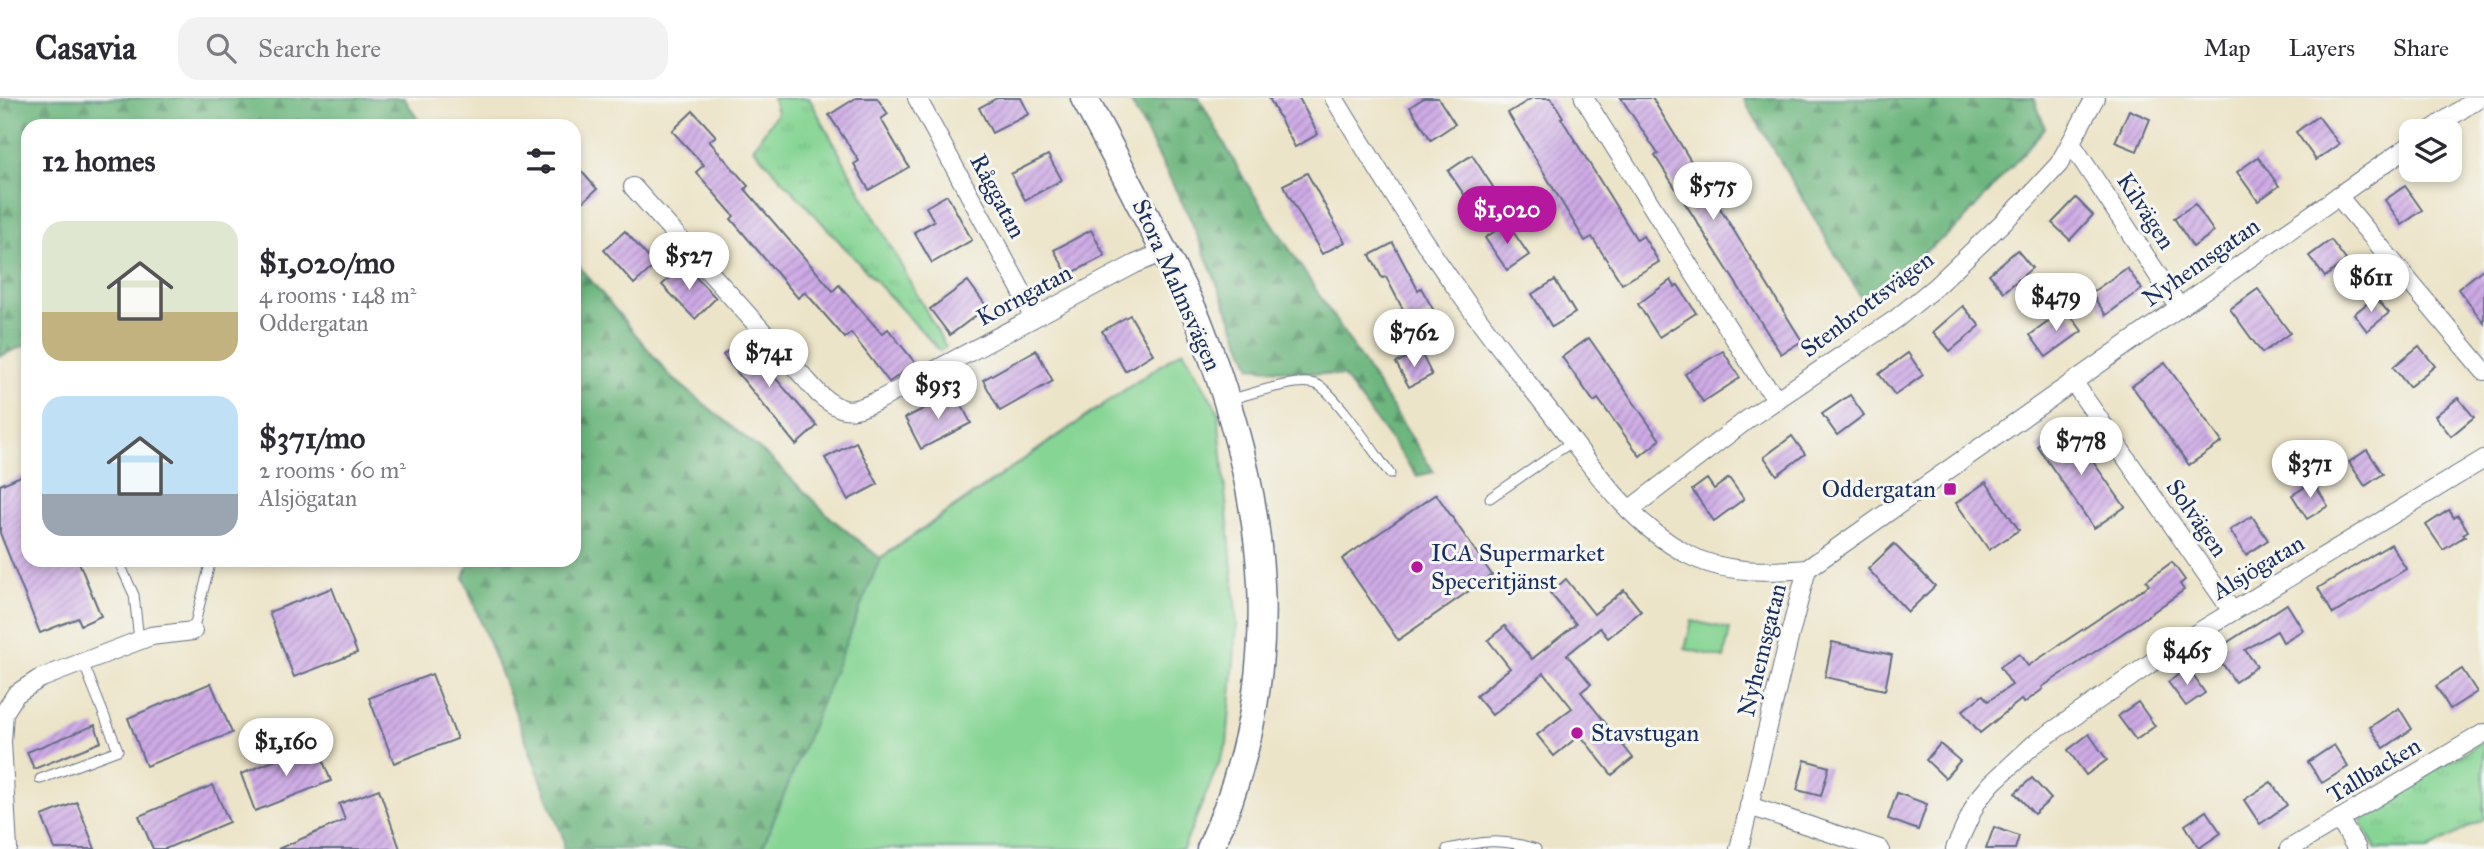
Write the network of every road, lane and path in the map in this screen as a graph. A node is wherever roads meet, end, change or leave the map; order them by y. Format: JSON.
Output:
{"nodes":[{"id":1,"x":918,"y":98,"type":"edge"},
{"id":2,"x":1084,"y":98,"type":"edge"},
{"id":3,"x":1334,"y":98,"type":"edge"},
{"id":4,"x":1584,"y":98,"type":"edge"},
{"id":5,"x":2095,"y":98,"type":"edge"},
{"id":6,"x":2477,"y":98,"type":"edge"},
{"id":7,"x":2447,"y":119,"type":"edge"},
{"id":8,"x":2071,"y":143,"type":"junction"},
{"id":9,"x":2399,"y":153,"type":"edge"},
{"id":10,"x":633,"y":187,"type":"dead end"},
{"id":11,"x":2338,"y":196,"type":"junction"},
{"id":12,"x":1164,"y":252,"type":"junction"},
{"id":13,"x":2179,"y":306,"type":"junction"},
{"id":14,"x":1033,"y":318,"type":"junction"},
{"id":15,"x":2484,"y":371,"type":"edge"},
{"id":16,"x":2074,"y":383,"type":"junction"},
{"id":17,"x":1778,"y":399,"type":"junction"},
{"id":18,"x":1226,"y":400,"type":"junction"},
{"id":19,"x":1573,"y":441,"type":"junction"},
{"id":20,"x":2484,"y":459,"type":"edge"},
{"id":21,"x":1390,"y":474,"type":"dead end"},
{"id":22,"x":1490,"y":498,"type":"dead end"},
{"id":23,"x":1629,"y":510,"type":"junction"},
{"id":24,"x":121,"y":567,"type":"edge"},
{"id":25,"x":209,"y":567,"type":"edge"},
{"id":26,"x":1807,"y":569,"type":"junction"},
{"id":27,"x":2232,"y":611,"type":"junction"},
{"id":28,"x":193,"y":631,"type":"joint"},
{"id":29,"x":139,"y":640,"type":"junction"},
{"id":30,"x":83,"y":662,"type":"junction"},
{"id":31,"x":2484,"y":733,"type":"edge"},
{"id":32,"x":40,"y":779,"type":"dead end"},
{"id":33,"x":1749,"y":806,"type":"junction"},
{"id":34,"x":2339,"y":819,"type":"junction"},
{"id":35,"x":8,"y":849,"type":"edge"},
{"id":36,"x":1210,"y":849,"type":"edge"},
{"id":37,"x":1447,"y":849,"type":"edge"},
{"id":38,"x":1536,"y":849,"type":"edge"},
{"id":39,"x":1739,"y":849,"type":"edge"},
{"id":40,"x":1880,"y":849,"type":"edge"},
{"id":41,"x":1955,"y":849,"type":"edge"},
{"id":42,"x":2289,"y":849,"type":"edge"},
{"id":43,"x":2357,"y":849,"type":"edge"}],
"edges":[{"from":1,"to":14,"type":"street","name":"Råggatan"},
{"from":2,"to":12,"type":"street","name":"Stora Malmsvägen"},
{"from":3,"to":19,"type":"street"},
{"from":4,"to":17,"type":"street"},
{"from":5,"to":8,"type":"street","name":"Stenbrottsvägen"},
{"from":6,"to":7,"type":"street"},
{"from":8,"to":13,"type":"street","name":"Kilvägen"},
{"from":8,"to":17,"type":"street","name":"Stenbrottsvägen"},
{"from":9,"to":11,"type":"street","name":"Nyhemsgatan"},
{"from":10,"to":14,"type":"street","name":"Korngatan"},
{"from":11,"to":13,"type":"street","name":"Nyhemsgatan"},
{"from":11,"to":15,"type":"street"},
{"from":12,"to":14,"type":"street","name":"Korngatan"},
{"from":12,"to":18,"type":"street","name":"Stora Malmsvägen"},
{"from":13,"to":16,"type":"street","name":"Nyhemsgatan"},
{"from":16,"to":26,"type":"street","name":"Nyhemsgatan"},
{"from":16,"to":27,"type":"street","name":"Solvägen"},
{"from":17,"to":23,"type":"street","name":"Stenbrottsvägen"},
{"from":18,"to":21,"type":"lane"},
{"from":18,"to":36,"type":"street","name":"Stora Malmsvägen"},
{"from":19,"to":22,"type":"lane"},
{"from":19,"to":23,"type":"street"},
{"from":20,"to":27,"type":"street","name":"Alsjögatan"},
{"from":23,"to":26,"type":"street"},
{"from":24,"to":29,"type":"lane"},
{"from":25,"to":28,"type":"lane"},
{"from":26,"to":33,"type":"street","name":"Nyhemsgatan"},
{"from":27,"to":41,"type":"street","name":"Alsjögatan"},
{"from":28,"to":29,"type":"street"},
{"from":29,"to":30,"type":"street"},
{"from":30,"to":32,"type":"lane"},
{"from":30,"to":35,"type":"street"},
{"from":31,"to":34,"type":"street","name":"Tallbacken"},
{"from":33,"to":39,"type":"street","name":"Nyhemsgatan"},
{"from":33,"to":40,"type":"street"},
{"from":34,"to":42,"type":"street","name":"Tallbacken"},
{"from":34,"to":43,"type":"street"},
{"from":37,"to":38,"type":"lane"}]}
